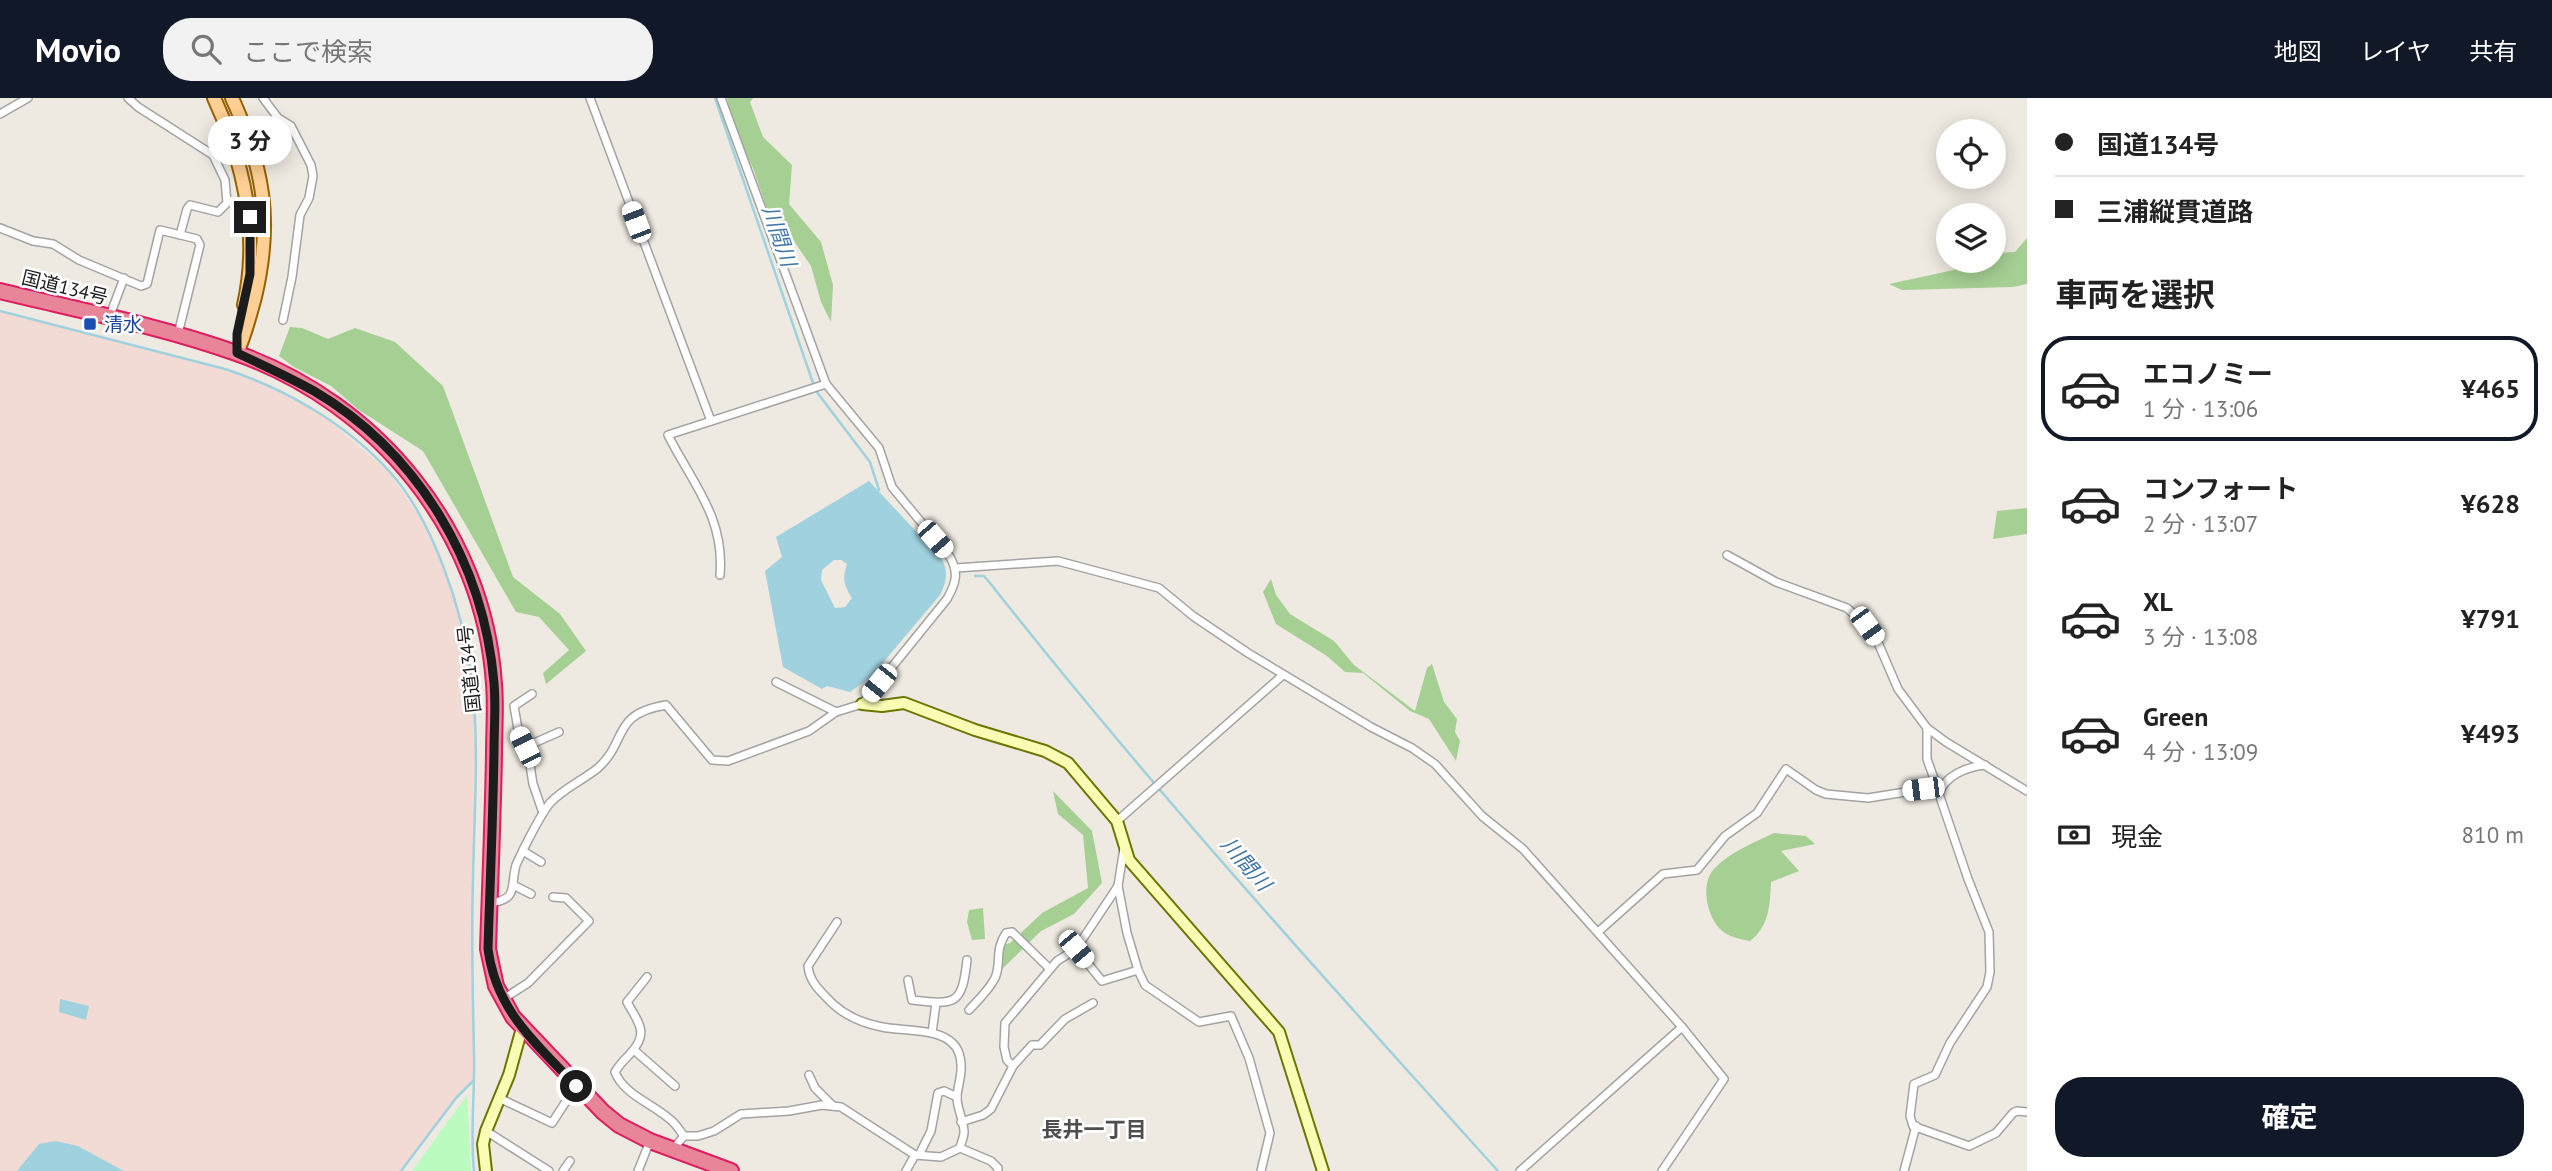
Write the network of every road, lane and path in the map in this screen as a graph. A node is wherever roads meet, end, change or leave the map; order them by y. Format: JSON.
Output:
{"nodes":[{"id":1,"x":28,"y":98,"type":"edge"},
{"id":2,"x":128,"y":98,"type":"edge"},
{"id":3,"x":214,"y":98,"type":"edge"},
{"id":4,"x":232,"y":98,"type":"edge"},
{"id":5,"x":263,"y":98,"type":"edge"},
{"id":6,"x":590,"y":98,"type":"edge"},
{"id":7,"x":721,"y":98,"type":"edge"},
{"id":8,"x":0,"y":114,"type":"edge"},
{"id":9,"x":0,"y":228,"type":"edge"},
{"id":10,"x":180,"y":235,"type":"junction"},
{"id":11,"x":124,"y":278,"type":"junction"},
{"id":12,"x":0,"y":291,"type":"edge"},
{"id":13,"x":109,"y":318,"type":"junction"},
{"id":14,"x":283,"y":320,"type":"dead end"},
{"id":15,"x":178,"y":335,"type":"junction"},
{"id":16,"x":237,"y":353,"type":"junction"},
{"id":17,"x":826,"y":384,"type":"junction"},
{"id":18,"x":711,"y":421,"type":"junction"},
{"id":19,"x":1727,"y":555,"type":"dead end"},
{"id":20,"x":956,"y":568,"type":"junction"},
{"id":21,"x":720,"y":575,"type":"dead end"},
{"id":22,"x":1283,"y":675,"type":"junction"},
{"id":23,"x":776,"y":682,"type":"dead end"},
{"id":24,"x":532,"y":694,"type":"dead end"},
{"id":25,"x":862,"y":704,"type":"junction"},
{"id":26,"x":836,"y":712,"type":"junction"},
{"id":27,"x":1927,"y":728,"type":"junction"},
{"id":28,"x":559,"y":732,"type":"dead end"},
{"id":29,"x":525,"y":747,"type":"junction"},
{"id":30,"x":1985,"y":765,"type":"junction"},
{"id":31,"x":1939,"y":789,"type":"junction"},
{"id":32,"x":2027,"y":791,"type":"edge"},
{"id":33,"x":543,"y":813,"type":"junction"},
{"id":34,"x":1117,"y":821,"type":"junction"},
{"id":35,"x":1124,"y":848,"type":"junction"},
{"id":36,"x":523,"y":852,"type":"junction"},
{"id":37,"x":541,"y":862,"type":"dead end"},
{"id":38,"x":513,"y":885,"type":"junction"},
{"id":39,"x":1118,"y":886,"type":"junction"},
{"id":40,"x":531,"y":894,"type":"dead end"},
{"id":41,"x":553,"y":897,"type":"dead end"},
{"id":42,"x":489,"y":903,"type":"junction"},
{"id":43,"x":837,"y":922,"type":"dead end"},
{"id":44,"x":1598,"y":932,"type":"junction"},
{"id":45,"x":1076,"y":949,"type":"junction"},
{"id":46,"x":967,"y":960,"type":"dead end"},
{"id":47,"x":1050,"y":969,"type":"junction"},
{"id":48,"x":1138,"y":970,"type":"junction"},
{"id":49,"x":647,"y":977,"type":"dead end"},
{"id":50,"x":908,"y":980,"type":"dead end"},
{"id":51,"x":502,"y":1000,"type":"junction"},
{"id":52,"x":936,"y":1003,"type":"junction"},
{"id":53,"x":1093,"y":1003,"type":"dead end"},
{"id":54,"x":969,"y":1010,"type":"dead end"},
{"id":55,"x":1682,"y":1027,"type":"junction"},
{"id":56,"x":522,"y":1028,"type":"junction"},
{"id":57,"x":932,"y":1033,"type":"junction"},
{"id":58,"x":634,"y":1050,"type":"junction"},
{"id":59,"x":1013,"y":1066,"type":"junction"},
{"id":60,"x":809,"y":1075,"type":"dead end"},
{"id":61,"x":576,"y":1086,"type":"junction"},
{"id":62,"x":674,"y":1086,"type":"dead end"},
{"id":63,"x":957,"y":1097,"type":"junction"},
{"id":64,"x":499,"y":1098,"type":"junction"},
{"id":65,"x":833,"y":1106,"type":"junction"},
{"id":66,"x":2027,"y":1112,"type":"edge"},
{"id":67,"x":961,"y":1122,"type":"junction"},
{"id":68,"x":1916,"y":1126,"type":"junction"},
{"id":69,"x":486,"y":1131,"type":"junction"},
{"id":70,"x":684,"y":1136,"type":"junction"},
{"id":71,"x":650,"y":1141,"type":"junction"},
{"id":72,"x":960,"y":1148,"type":"junction"},
{"id":73,"x":673,"y":1150,"type":"junction"},
{"id":74,"x":917,"y":1155,"type":"junction"},
{"id":75,"x":570,"y":1161,"type":"dead end"},
{"id":76,"x":486,"y":1171,"type":"edge"},
{"id":77,"x":550,"y":1171,"type":"edge"},
{"id":78,"x":563,"y":1171,"type":"edge"},
{"id":79,"x":638,"y":1171,"type":"edge"},
{"id":80,"x":731,"y":1171,"type":"edge"},
{"id":81,"x":906,"y":1171,"type":"edge"},
{"id":82,"x":998,"y":1171,"type":"edge"},
{"id":83,"x":1261,"y":1171,"type":"edge"},
{"id":84,"x":1323,"y":1171,"type":"edge"},
{"id":85,"x":1520,"y":1171,"type":"edge"},
{"id":86,"x":1662,"y":1171,"type":"edge"},
{"id":87,"x":1904,"y":1171,"type":"edge"}],
"edges":[{"from":1,"to":8,"type":"street"},
{"from":2,"to":10,"type":"street"},
{"from":3,"to":16,"type":"main road"},
{"from":4,"to":16,"type":"main road"},
{"from":5,"to":14,"type":"street"},
{"from":6,"to":18,"type":"street"},
{"from":7,"to":17,"type":"street"},
{"from":9,"to":11,"type":"street"},
{"from":10,"to":11,"type":"street"},
{"from":10,"to":15,"type":"street"},
{"from":11,"to":13,"type":"street"},
{"from":12,"to":13,"type":"highway","name":"国道134号"},
{"from":13,"to":15,"type":"highway","name":"国道134号"},
{"from":15,"to":16,"type":"highway","name":"国道134号"},
{"from":16,"to":42,"type":"highway","name":"国道134号"},
{"from":17,"to":18,"type":"street"},
{"from":17,"to":20,"type":"street"},
{"from":18,"to":21,"type":"street"},
{"from":19,"to":27,"type":"street"},
{"from":20,"to":22,"type":"street"},
{"from":20,"to":25,"type":"street"},
{"from":22,"to":34,"type":"street"},
{"from":22,"to":44,"type":"street"},
{"from":23,"to":26,"type":"street"},
{"from":24,"to":29,"type":"street"},
{"from":25,"to":26,"type":"street"},
{"from":25,"to":34,"type":"street"},
{"from":26,"to":33,"type":"street"},
{"from":27,"to":30,"type":"street"},
{"from":27,"to":31,"type":"street"},
{"from":28,"to":29,"type":"street"},
{"from":29,"to":33,"type":"street"},
{"from":30,"to":31,"type":"street"},
{"from":30,"to":32,"type":"street"},
{"from":31,"to":44,"type":"street"},
{"from":31,"to":68,"type":"street"},
{"from":33,"to":36,"type":"street"},
{"from":34,"to":35,"type":"street"},
{"from":35,"to":39,"type":"street"},
{"from":35,"to":84,"type":"street"},
{"from":36,"to":37,"type":"street"},
{"from":36,"to":38,"type":"street"},
{"from":38,"to":40,"type":"street"},
{"from":38,"to":42,"type":"street"},
{"from":39,"to":45,"type":"street"},
{"from":39,"to":48,"type":"street"},
{"from":41,"to":51,"type":"street"},
{"from":42,"to":51,"type":"highway","name":"国道134号"},
{"from":43,"to":57,"type":"street"},
{"from":44,"to":55,"type":"street"},
{"from":45,"to":47,"type":"street"},
{"from":45,"to":48,"type":"street"},
{"from":46,"to":52,"type":"street"},
{"from":47,"to":54,"type":"street"},
{"from":47,"to":59,"type":"street"},
{"from":48,"to":83,"type":"street"},
{"from":49,"to":58,"type":"street"},
{"from":50,"to":52,"type":"street"},
{"from":51,"to":56,"type":"highway","name":"国道134号"},
{"from":52,"to":57,"type":"street"},
{"from":53,"to":59,"type":"street"},
{"from":55,"to":85,"type":"street"},
{"from":55,"to":86,"type":"street"},
{"from":56,"to":61,"type":"highway","name":"国道134号"},
{"from":56,"to":64,"type":"street"},
{"from":57,"to":63,"type":"street"},
{"from":58,"to":62,"type":"street"},
{"from":58,"to":70,"type":"street"},
{"from":59,"to":67,"type":"street"},
{"from":60,"to":65,"type":"street"},
{"from":61,"to":64,"type":"street"},
{"from":61,"to":71,"type":"highway","name":"国道134号"},
{"from":63,"to":67,"type":"street"},
{"from":63,"to":74,"type":"street"},
{"from":64,"to":69,"type":"street"},
{"from":65,"to":70,"type":"street"},
{"from":65,"to":74,"type":"street"},
{"from":66,"to":68,"type":"street"},
{"from":67,"to":72,"type":"street"},
{"from":68,"to":87,"type":"street"},
{"from":69,"to":76,"type":"street"},
{"from":69,"to":77,"type":"street"},
{"from":70,"to":73,"type":"street"},
{"from":71,"to":73,"type":"highway","name":"国道134号"},
{"from":71,"to":79,"type":"street"},
{"from":72,"to":74,"type":"street"},
{"from":72,"to":82,"type":"street"},
{"from":73,"to":80,"type":"highway","name":"国道134号"},
{"from":74,"to":81,"type":"street"},
{"from":75,"to":78,"type":"street"}]}
